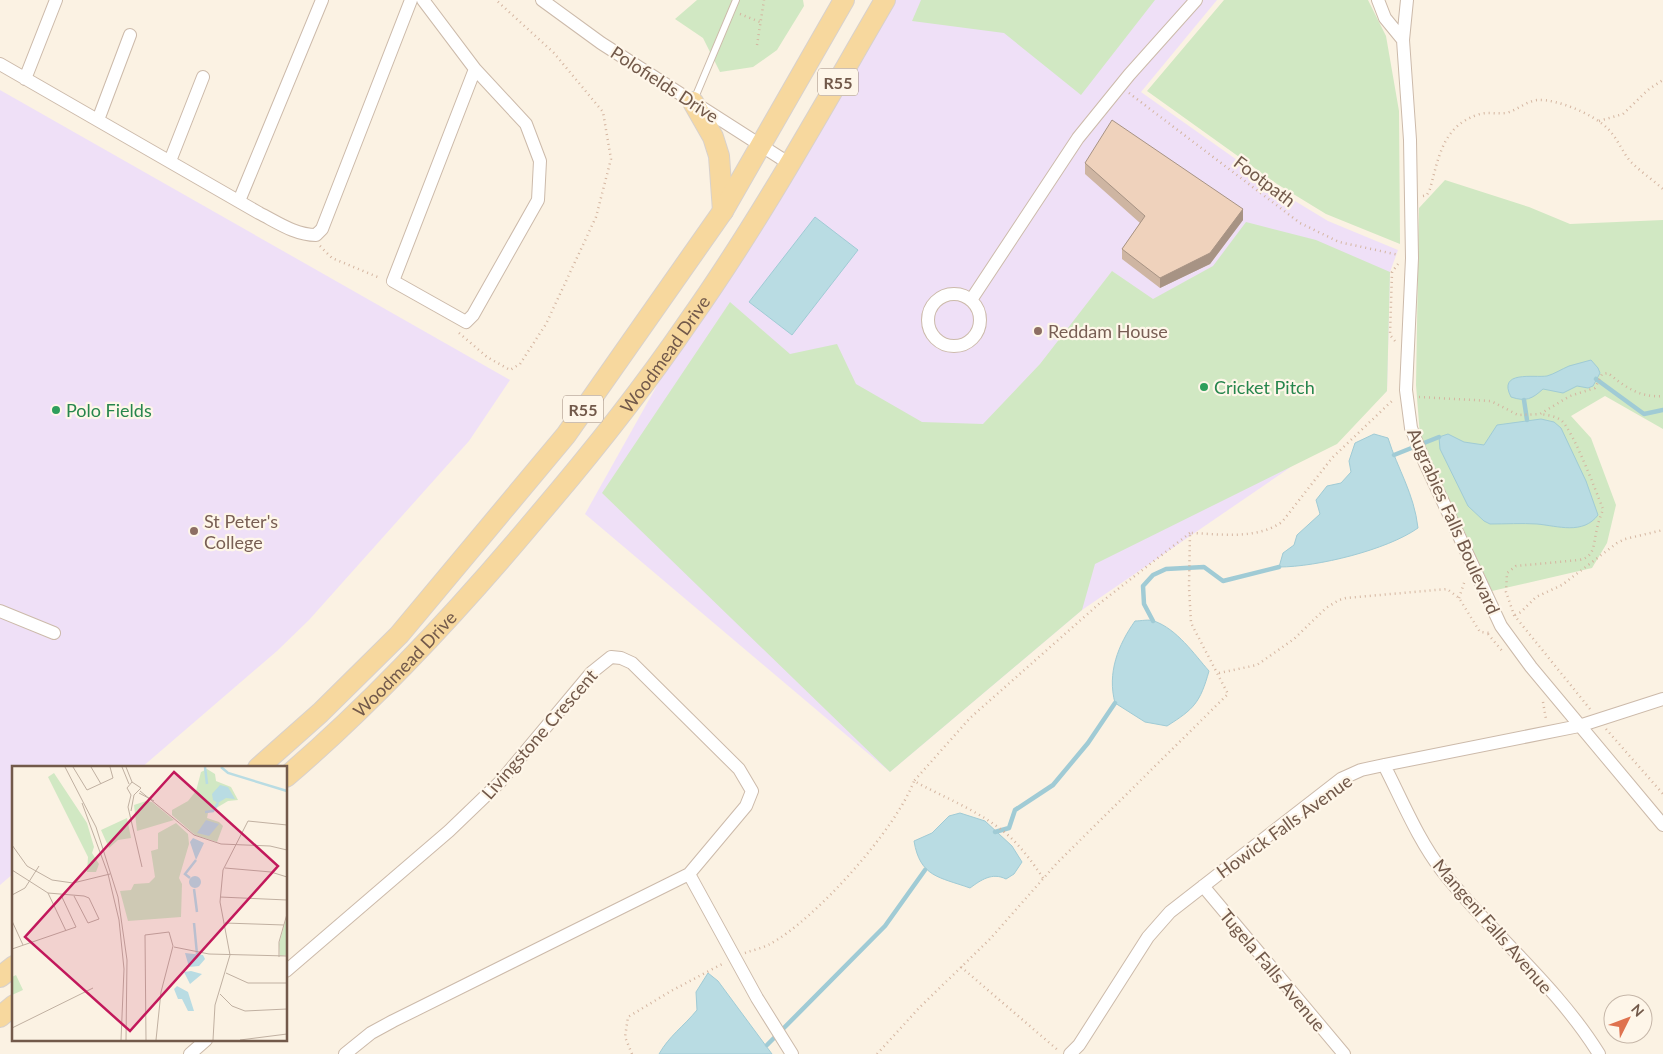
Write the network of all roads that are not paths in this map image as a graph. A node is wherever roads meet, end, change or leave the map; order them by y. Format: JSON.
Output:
{"nodes":[{"id":1,"x":56,"y":0,"type":"edge"},
{"id":2,"x":322,"y":0,"type":"edge"},
{"id":3,"x":411,"y":0,"type":"edge"},
{"id":4,"x":423,"y":0,"type":"edge"},
{"id":5,"x":542,"y":0,"type":"edge"},
{"id":6,"x":736,"y":0,"type":"edge"},
{"id":7,"x":844,"y":0,"type":"edge"},
{"id":8,"x":885,"y":0,"type":"edge"},
{"id":9,"x":1196,"y":0,"type":"edge"},
{"id":10,"x":1378,"y":0,"type":"edge"},
{"id":11,"x":1407,"y":0,"type":"edge"},
{"id":12,"x":130,"y":35,"type":"dead end"},
{"id":13,"x":1403,"y":40,"type":"junction"},
{"id":14,"x":0,"y":64,"type":"edge"},
{"id":15,"x":475,"y":69,"type":"junction"},
{"id":16,"x":203,"y":77,"type":"dead end"},
{"id":17,"x":25,"y":79,"type":"junction"},
{"id":18,"x":693,"y":102,"type":"junction"},
{"id":19,"x":98,"y":120,"type":"junction"},
{"id":20,"x":761,"y":146,"type":"junction"},
{"id":21,"x":170,"y":161,"type":"junction"},
{"id":22,"x":790,"y":164,"type":"junction"},
{"id":23,"x":239,"y":201,"type":"junction"},
{"id":24,"x":722,"y":211,"type":"junction"},
{"id":25,"x":971,"y":300,"type":"junction"},
{"id":26,"x":0,"y":611,"type":"edge"},
{"id":27,"x":54,"y":633,"type":"dead end"},
{"id":28,"x":1663,"y":699,"type":"edge"},
{"id":29,"x":1579,"y":726,"type":"junction"},
{"id":30,"x":1384,"y":765,"type":"junction"},
{"id":31,"x":260,"y":766,"type":"edge"},
{"id":32,"x":288,"y":775,"type":"edge"},
{"id":33,"x":1663,"y":825,"type":"edge"},
{"id":34,"x":689,"y":874,"type":"junction"},
{"id":35,"x":1203,"y":886,"type":"junction"},
{"id":36,"x":12,"y":968,"type":"edge"},
{"id":37,"x":288,"y":969,"type":"edge"},
{"id":38,"x":0,"y":977,"type":"edge"},
{"id":39,"x":12,"y":1007,"type":"edge"},
{"id":40,"x":0,"y":1017,"type":"edge"},
{"id":41,"x":204,"y":1042,"type":"edge"},
{"id":42,"x":1083,"y":1049,"type":"edge"},
{"id":43,"x":190,"y":1054,"type":"edge"},
{"id":44,"x":345,"y":1054,"type":"edge"},
{"id":45,"x":792,"y":1054,"type":"edge"},
{"id":46,"x":1070,"y":1054,"type":"edge"},
{"id":47,"x":1344,"y":1054,"type":"edge"},
{"id":48,"x":1599,"y":1054,"type":"edge"}],
"edges":[{"from":1,"to":17,"type":"street"},
{"from":2,"to":23,"type":"street"},
{"from":3,"to":23,"type":"street"},
{"from":4,"to":15,"type":"street"},
{"from":5,"to":18,"type":"street","name":"Polofields Drive"},
{"from":6,"to":18,"type":"lane"},
{"from":7,"to":20,"type":"main road","name":"Woodmead Drive","number":"R55"},
{"from":8,"to":22,"type":"main road","name":"Woodmead Drive","number":"R55"},
{"from":9,"to":25,"type":"street"},
{"from":10,"to":13,"type":"street"},
{"from":11,"to":13,"type":"street","name":"Augrabies Falls Boulevard"},
{"from":12,"to":19,"type":"street"},
{"from":13,"to":29,"type":"street","name":"Augrabies Falls Boulevard"},
{"from":14,"to":17,"type":"street"},
{"from":15,"to":15,"type":"street"},
{"from":16,"to":21,"type":"street"},
{"from":17,"to":19,"type":"street"},
{"from":18,"to":20,"type":"street","name":"Polofields Drive"},
{"from":18,"to":24,"type":"main road"},
{"from":19,"to":21,"type":"street"},
{"from":20,"to":22,"type":"street","name":"Polofields Drive"},
{"from":20,"to":24,"type":"main road","name":"Woodmead Drive","number":"R55"},
{"from":21,"to":23,"type":"street"},
{"from":22,"to":32,"type":"main road","name":"Woodmead Drive","number":"R55"},
{"from":24,"to":31,"type":"main road","name":"Woodmead Drive","number":"R55"},
{"from":25,"to":25,"type":"street"},
{"from":26,"to":27,"type":"street"},
{"from":28,"to":29,"type":"street","name":"Howick Falls Avenue"},
{"from":29,"to":30,"type":"street","name":"Howick Falls Avenue"},
{"from":29,"to":33,"type":"street","name":"Augrabies Falls Boulevard"},
{"from":30,"to":35,"type":"street","name":"Howick Falls Avenue"},
{"from":30,"to":48,"type":"street","name":"Mangeni Falls Avenue"},
{"from":34,"to":37,"type":"street","name":"Livingstone Crescent"},
{"from":34,"to":44,"type":"street","name":"Livingstone Crescent"},
{"from":34,"to":45,"type":"street"},
{"from":35,"to":42,"type":"street","name":"Howick Falls Avenue"},
{"from":35,"to":47,"type":"street","name":"Tugela Falls Avenue"},
{"from":36,"to":38,"type":"main road"},
{"from":39,"to":40,"type":"main road"},
{"from":41,"to":43,"type":"street"},
{"from":42,"to":46,"type":"street","name":"Howick Falls Avenue"}]}
